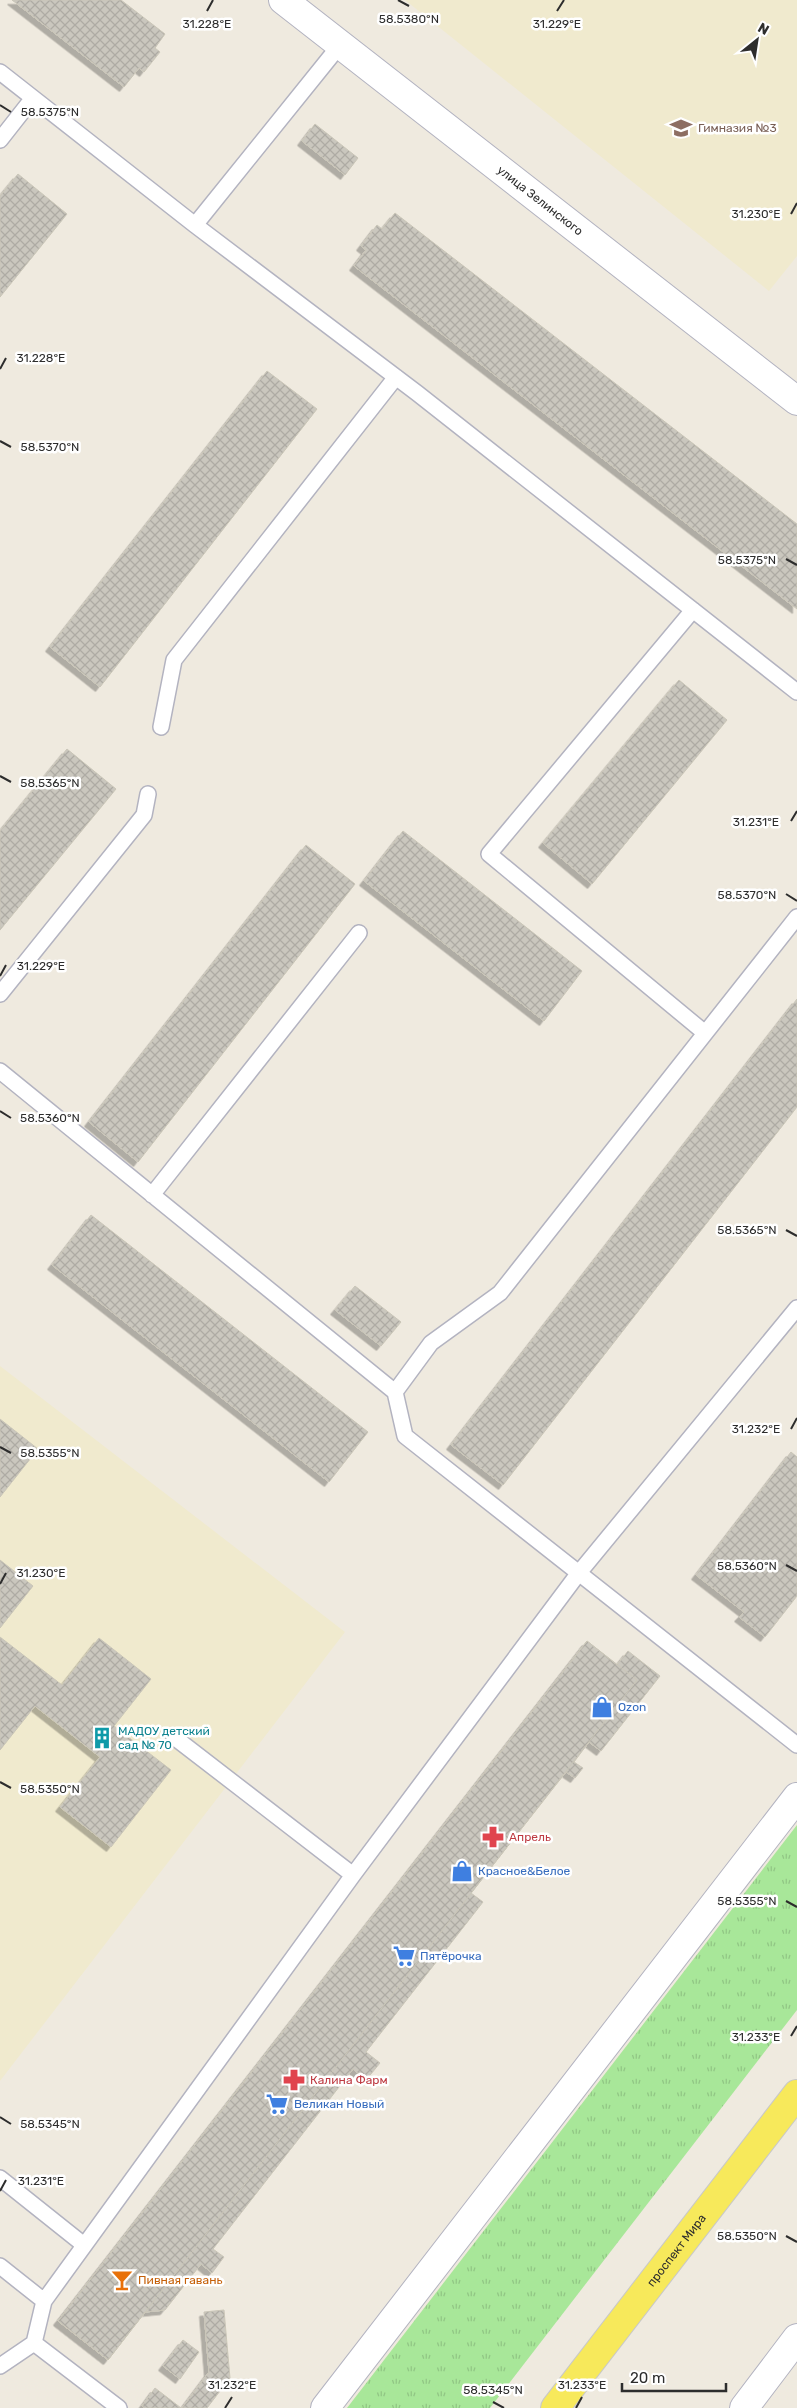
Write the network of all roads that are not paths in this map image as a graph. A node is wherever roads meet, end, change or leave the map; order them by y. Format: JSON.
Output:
{"nodes":[{"id":1,"x":283,"y":0,"type":"edge"},
{"id":2,"x":340,"y":44,"type":"junction"},
{"id":3,"x":0,"y":72,"type":"edge"},
{"id":4,"x":33,"y":98,"type":"junction"},
{"id":5,"x":0,"y":140,"type":"edge"},
{"id":6,"x":195,"y":225,"type":"junction"},
{"id":7,"x":396,"y":377,"type":"junction"},
{"id":8,"x":797,"y":401,"type":"edge"},
{"id":9,"x":693,"y":610,"type":"junction"},
{"id":10,"x":797,"y":692,"type":"edge"},
{"id":11,"x":162,"y":727,"type":"dead end"},
{"id":12,"x":148,"y":794,"type":"dead end"},
{"id":13,"x":797,"y":917,"type":"edge"},
{"id":14,"x":359,"y":933,"type":"dead end"},
{"id":15,"x":0,"y":994,"type":"edge"},
{"id":16,"x":706,"y":1033,"type":"junction"},
{"id":17,"x":0,"y":1070,"type":"edge"},
{"id":18,"x":152,"y":1195,"type":"junction"},
{"id":19,"x":797,"y":1308,"type":"edge"},
{"id":20,"x":395,"y":1392,"type":"junction"},
{"id":21,"x":578,"y":1574,"type":"junction"},
{"id":22,"x":174,"y":1737,"type":"dead end"},
{"id":23,"x":797,"y":1745,"type":"edge"},
{"id":24,"x":797,"y":1797,"type":"edge"},
{"id":25,"x":353,"y":1875,"type":"junction"},
{"id":26,"x":797,"y":2094,"type":"edge"},
{"id":27,"x":0,"y":2178,"type":"edge"},
{"id":28,"x":84,"y":2245,"type":"junction"},
{"id":29,"x":0,"y":2266,"type":"edge"},
{"id":30,"x":44,"y":2301,"type":"junction"},
{"id":31,"x":797,"y":2338,"type":"edge"},
{"id":32,"x":34,"y":2343,"type":"junction"},
{"id":33,"x":0,"y":2366,"type":"edge"},
{"id":34,"x":119,"y":2408,"type":"edge"},
{"id":35,"x":325,"y":2408,"type":"edge"},
{"id":36,"x":555,"y":2408,"type":"edge"},
{"id":37,"x":744,"y":2408,"type":"edge"}],
"edges":[{"from":1,"to":2,"type":"street","name":"улица Зелинского"},
{"from":2,"to":6,"type":"lane"},
{"from":2,"to":8,"type":"street","name":"улица Зелинского"},
{"from":3,"to":4,"type":"lane"},
{"from":4,"to":5,"type":"lane"},
{"from":4,"to":6,"type":"lane"},
{"from":6,"to":7,"type":"lane"},
{"from":7,"to":9,"type":"lane"},
{"from":7,"to":11,"type":"lane"},
{"from":9,"to":10,"type":"lane"},
{"from":9,"to":16,"type":"lane"},
{"from":12,"to":15,"type":"lane"},
{"from":13,"to":16,"type":"lane"},
{"from":14,"to":18,"type":"lane"},
{"from":16,"to":20,"type":"lane"},
{"from":17,"to":18,"type":"lane"},
{"from":18,"to":20,"type":"lane"},
{"from":19,"to":21,"type":"lane"},
{"from":20,"to":21,"type":"lane"},
{"from":21,"to":23,"type":"lane"},
{"from":21,"to":25,"type":"lane"},
{"from":22,"to":25,"type":"lane"},
{"from":24,"to":35,"type":"street"},
{"from":25,"to":28,"type":"lane"},
{"from":26,"to":36,"type":"main road","name":"проспект Мира"},
{"from":27,"to":28,"type":"lane"},
{"from":28,"to":30,"type":"lane"},
{"from":29,"to":30,"type":"lane"},
{"from":30,"to":32,"type":"lane"},
{"from":31,"to":37,"type":"street"},
{"from":32,"to":33,"type":"lane"},
{"from":32,"to":34,"type":"lane"}]}
